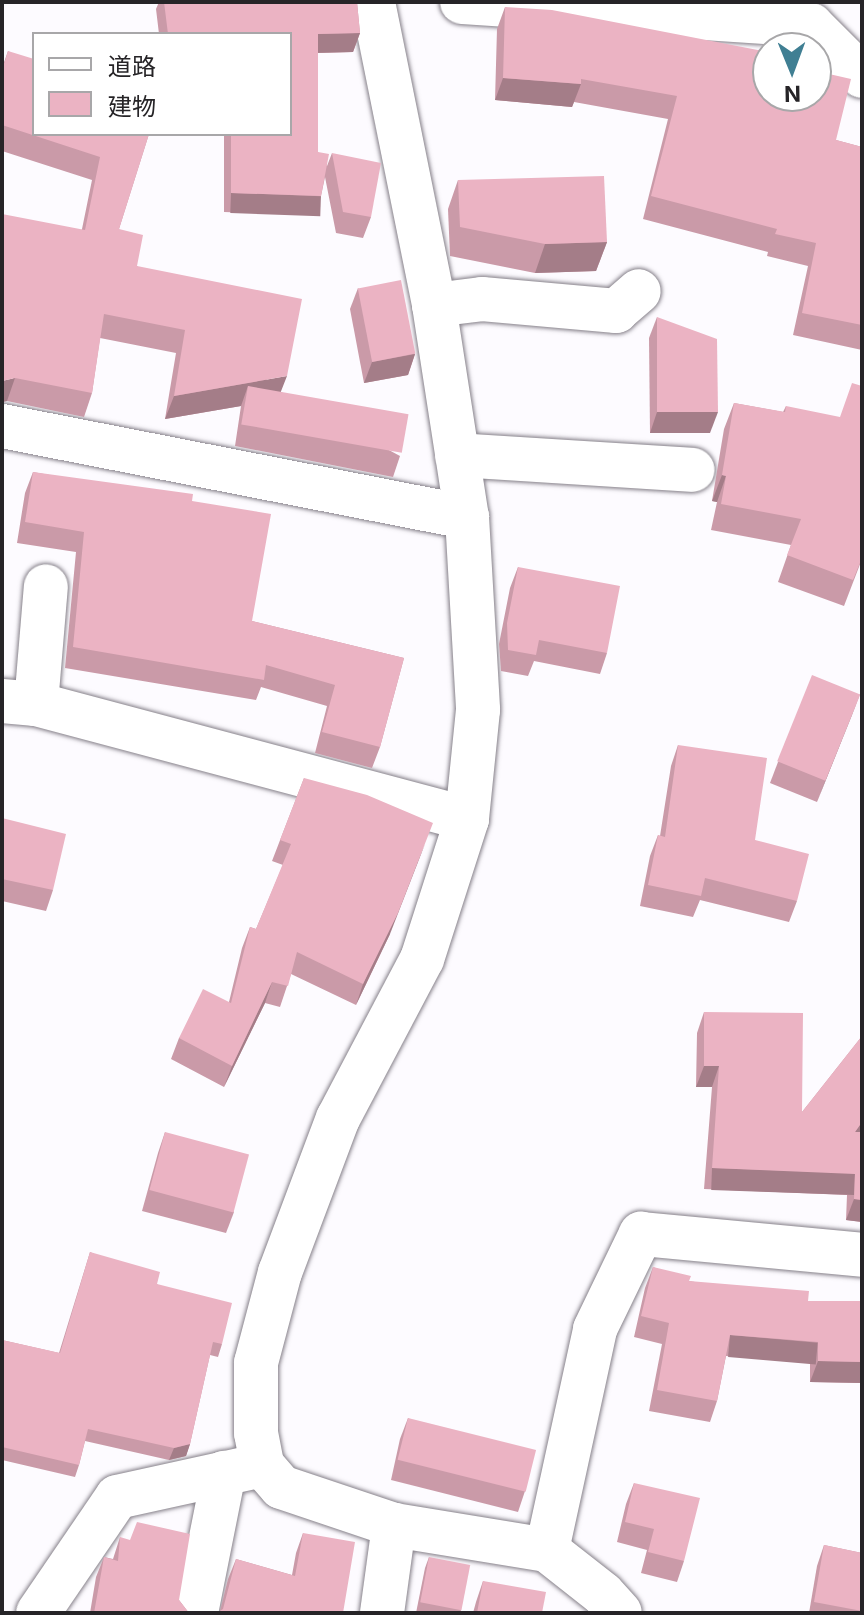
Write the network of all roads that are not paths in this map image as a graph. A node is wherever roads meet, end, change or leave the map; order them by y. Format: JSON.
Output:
{"nodes":[{"id":1,"x":373,"y":2,"type":"edge"},
{"id":2,"x":462,"y":2,"type":"edge"},
{"id":3,"x":862,"y":76,"type":"edge"},
{"id":4,"x":639,"y":291,"type":"dead end"},
{"id":5,"x":434,"y":305,"type":"junction"},
{"id":6,"x":2,"y":426,"type":"edge"},
{"id":7,"x":457,"y":455,"type":"junction"},
{"id":8,"x":693,"y":470,"type":"dead end"},
{"id":9,"x":467,"y":517,"type":"junction"},
{"id":10,"x":46,"y":586,"type":"dead end"},
{"id":11,"x":19,"y":703,"type":"edge"},
{"id":12,"x":467,"y":819,"type":"junction"},
{"id":13,"x":862,"y":1255,"type":"edge"},
{"id":14,"x":243,"y":1469,"type":"junction"},
{"id":15,"x":394,"y":1525,"type":"junction"},
{"id":16,"x":547,"y":1550,"type":"junction"},
{"id":17,"x":38,"y":1613,"type":"edge"},
{"id":18,"x":196,"y":1613,"type":"edge"},
{"id":19,"x":382,"y":1613,"type":"edge"},
{"id":20,"x":620,"y":1613,"type":"edge"}],
"edges":[{"from":1,"to":5,"type":"street"},
{"from":2,"to":3,"type":"street"},
{"from":4,"to":5,"type":"street"},
{"from":5,"to":7,"type":"street"},
{"from":6,"to":9,"type":"street"},
{"from":7,"to":8,"type":"street"},
{"from":7,"to":9,"type":"street"},
{"from":9,"to":12,"type":"street"},
{"from":10,"to":11,"type":"street"},
{"from":11,"to":12,"type":"street"},
{"from":12,"to":14,"type":"street"},
{"from":13,"to":16,"type":"street"},
{"from":14,"to":15,"type":"street"},
{"from":14,"to":17,"type":"street"},
{"from":14,"to":18,"type":"street"},
{"from":15,"to":16,"type":"street"},
{"from":15,"to":19,"type":"street"},
{"from":16,"to":20,"type":"street"}]}
